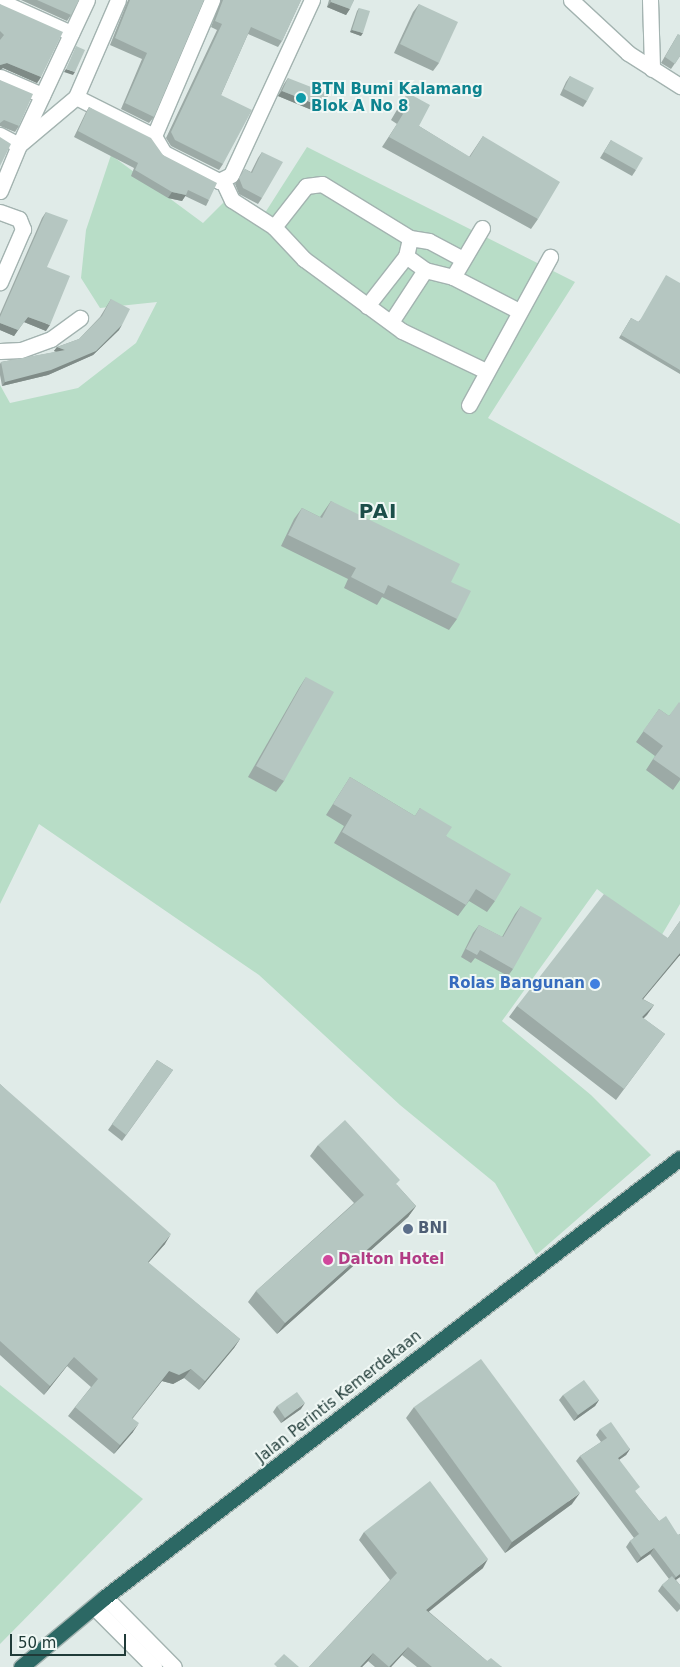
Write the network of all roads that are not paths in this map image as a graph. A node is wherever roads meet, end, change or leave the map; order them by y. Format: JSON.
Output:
{"nodes":[{"id":1,"x":87,"y":0,"type":"edge"},
{"id":2,"x":118,"y":0,"type":"edge"},
{"id":3,"x":212,"y":0,"type":"edge"},
{"id":4,"x":312,"y":0,"type":"edge"},
{"id":5,"x":571,"y":0,"type":"edge"},
{"id":6,"x":650,"y":0,"type":"edge"},
{"id":7,"x":0,"y":1,"type":"edge"},
{"id":8,"x":72,"y":33,"type":"junction"},
{"id":9,"x":652,"y":68,"type":"junction"},
{"id":10,"x":0,"y":77,"type":"edge"},
{"id":11,"x":680,"y":86,"type":"edge"},
{"id":12,"x":42,"y":95,"type":"junction"},
{"id":13,"x":76,"y":96,"type":"junction"},
{"id":14,"x":0,"y":135,"type":"edge"},
{"id":15,"x":154,"y":136,"type":"junction"},
{"id":16,"x":19,"y":145,"type":"junction"},
{"id":17,"x":223,"y":181,"type":"junction"},
{"id":18,"x":0,"y":190,"type":"edge"},
{"id":19,"x":0,"y":212,"type":"edge"},
{"id":20,"x":274,"y":227,"type":"junction"},
{"id":21,"x":482,"y":228,"type":"dead end"},
{"id":22,"x":410,"y":238,"type":"junction"},
{"id":23,"x":406,"y":256,"type":"junction"},
{"id":24,"x":550,"y":258,"type":"dead end"},
{"id":25,"x":463,"y":259,"type":"junction"},
{"id":26,"x":425,"y":270,"type":"junction"},
{"id":27,"x":453,"y":278,"type":"junction"},
{"id":28,"x":0,"y":282,"type":"edge"},
{"id":29,"x":367,"y":306,"type":"junction"},
{"id":30,"x":519,"y":312,"type":"junction"},
{"id":31,"x":80,"y":318,"type":"dead end"},
{"id":32,"x":391,"y":322,"type":"junction"},
{"id":33,"x":0,"y":351,"type":"edge"},
{"id":34,"x":486,"y":371,"type":"junction"},
{"id":35,"x":469,"y":405,"type":"dead end"},
{"id":36,"x":680,"y":1158,"type":"edge"},
{"id":37,"x":99,"y":1602,"type":"junction"},
{"id":38,"x":21,"y":1667,"type":"edge"},
{"id":39,"x":154,"y":1667,"type":"edge"},
{"id":40,"x":174,"y":1667,"type":"edge"}],
"edges":[{"from":1,"to":8,"type":"street"},
{"from":2,"to":13,"type":"street"},
{"from":3,"to":15,"type":"street"},
{"from":4,"to":17,"type":"street"},
{"from":5,"to":9,"type":"street"},
{"from":6,"to":9,"type":"street"},
{"from":7,"to":8,"type":"street"},
{"from":8,"to":12,"type":"street"},
{"from":9,"to":11,"type":"street"},
{"from":10,"to":12,"type":"street"},
{"from":12,"to":16,"type":"street"},
{"from":13,"to":15,"type":"street"},
{"from":13,"to":16,"type":"street"},
{"from":14,"to":16,"type":"street"},
{"from":15,"to":17,"type":"street"},
{"from":16,"to":18,"type":"street"},
{"from":17,"to":20,"type":"street"},
{"from":19,"to":28,"type":"street"},
{"from":20,"to":22,"type":"street"},
{"from":20,"to":29,"type":"street"},
{"from":21,"to":25,"type":"street"},
{"from":22,"to":23,"type":"street"},
{"from":22,"to":25,"type":"street"},
{"from":23,"to":26,"type":"street"},
{"from":23,"to":29,"type":"street"},
{"from":24,"to":30,"type":"street"},
{"from":25,"to":27,"type":"street"},
{"from":26,"to":27,"type":"street"},
{"from":26,"to":32,"type":"street"},
{"from":27,"to":30,"type":"street"},
{"from":29,"to":32,"type":"street"},
{"from":30,"to":34,"type":"street"},
{"from":31,"to":33,"type":"street"},
{"from":32,"to":34,"type":"street"},
{"from":34,"to":35,"type":"street"},
{"from":36,"to":37,"type":"highway","name":"Jalan Perintis Kemerdekaan"},
{"from":37,"to":38,"type":"highway","name":"Jalan Perintis Kemerdekaan"},
{"from":37,"to":39,"type":"street"},
{"from":37,"to":40,"type":"street"}]}
